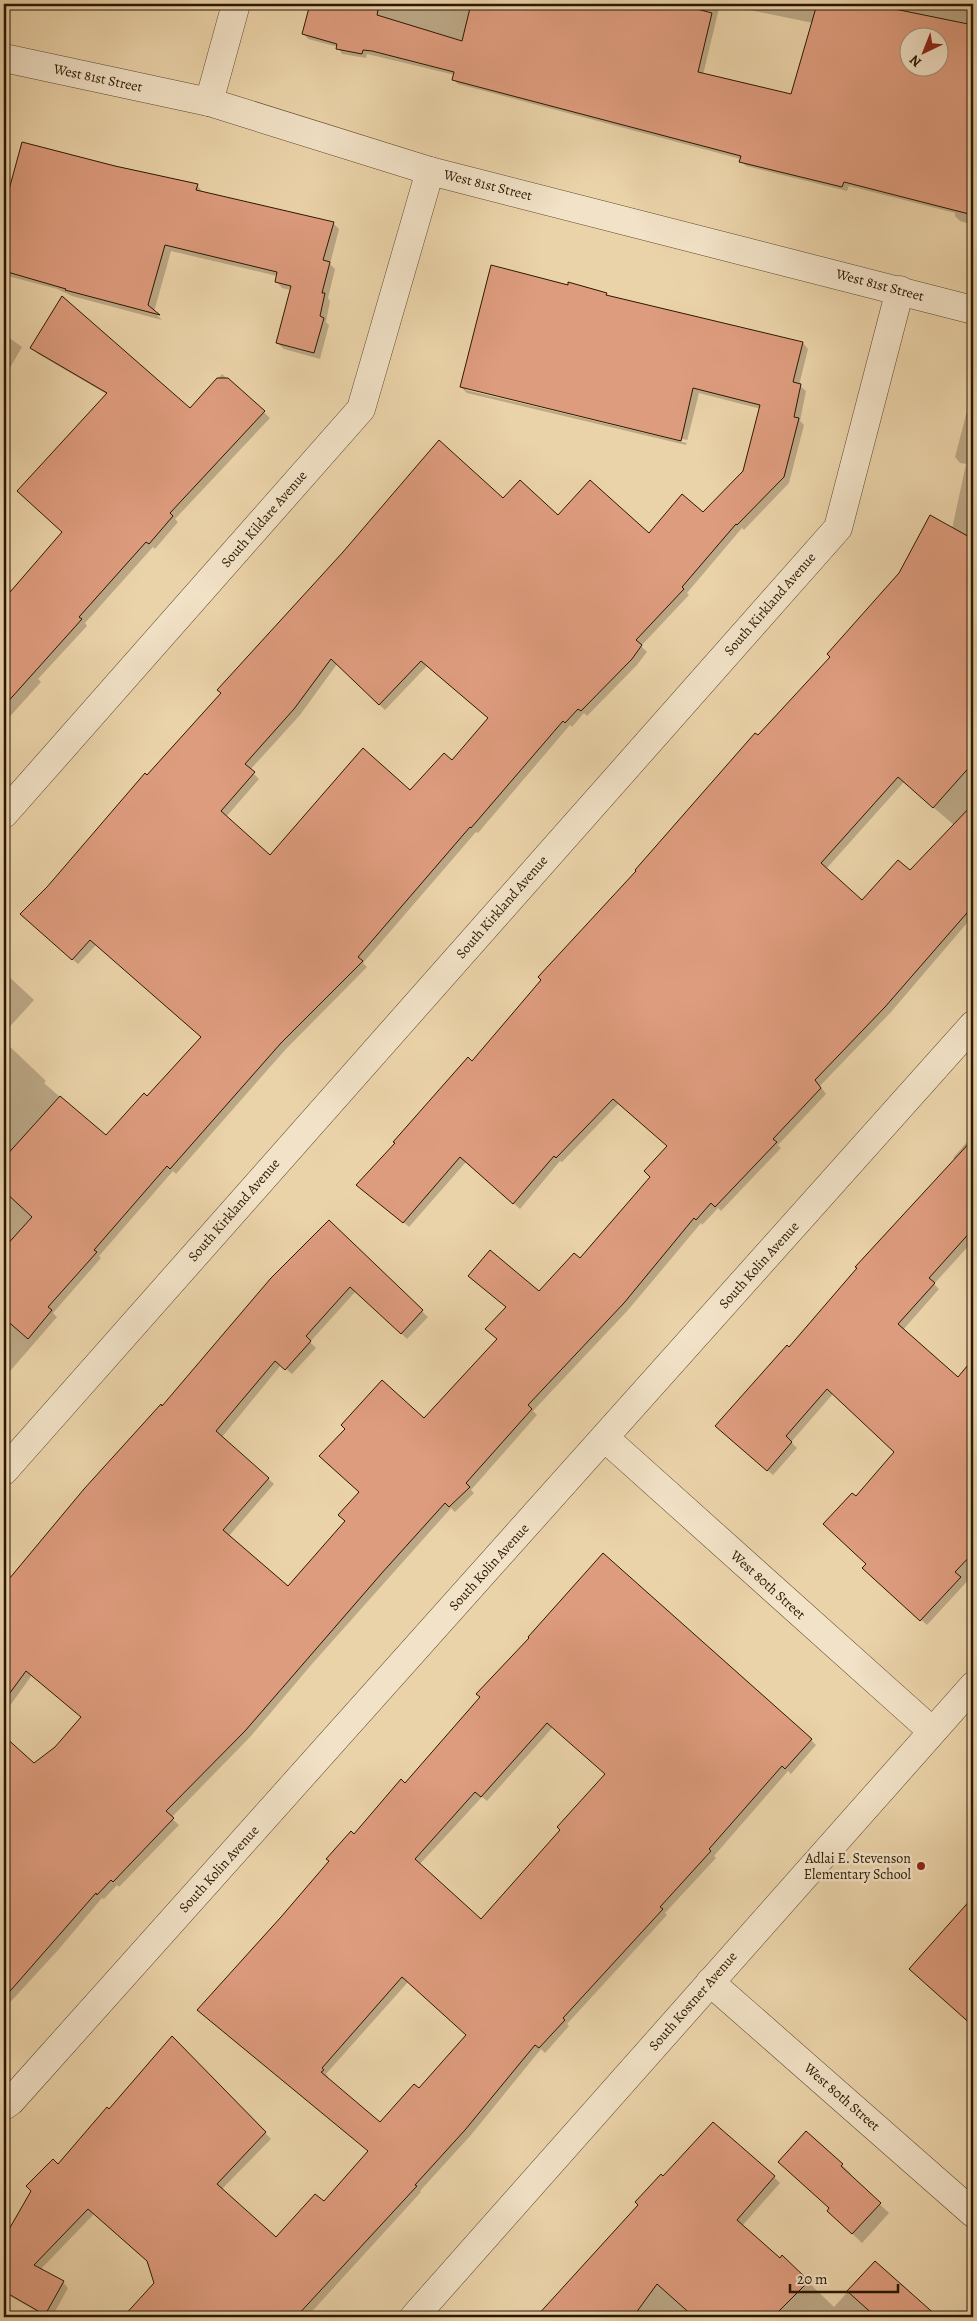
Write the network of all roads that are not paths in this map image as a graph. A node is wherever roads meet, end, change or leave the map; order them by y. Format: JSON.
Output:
{"nodes":[{"id":1,"x":236,"y":4,"type":"edge"},
{"id":2,"x":4,"y":58,"type":"edge"},
{"id":3,"x":209,"y":102,"type":"junction"},
{"id":4,"x":430,"y":171,"type":"junction"},
{"id":5,"x":900,"y":290,"type":"junction"},
{"id":6,"x":973,"y":310,"type":"edge"},
{"id":7,"x":4,"y":814,"type":"edge"},
{"id":8,"x":973,"y":1025,"type":"edge"},
{"id":9,"x":605,"y":1438,"type":"junction"},
{"id":10,"x":4,"y":1471,"type":"edge"},
{"id":11,"x":973,"y":1686,"type":"edge"},
{"id":12,"x":932,"y":1731,"type":"junction"},
{"id":13,"x":710,"y":1982,"type":"junction"},
{"id":14,"x":4,"y":2106,"type":"edge"},
{"id":15,"x":973,"y":2213,"type":"edge"},
{"id":16,"x":414,"y":2317,"type":"edge"}],
"edges":[{"from":1,"to":3,"type":"street"},
{"from":2,"to":3,"type":"street","name":"West 81st Street"},
{"from":3,"to":4,"type":"street","name":"West 81st Street"},
{"from":4,"to":5,"type":"street","name":"West 81st Street"},
{"from":4,"to":7,"type":"street","name":"South Kildare Avenue"},
{"from":5,"to":6,"type":"street","name":"West 81st Street"},
{"from":5,"to":10,"type":"street","name":"South Kirkland Avenue"},
{"from":8,"to":9,"type":"street","name":"South Kolin Avenue"},
{"from":9,"to":12,"type":"street","name":"West 80th Street"},
{"from":9,"to":14,"type":"street","name":"South Kolin Avenue"},
{"from":11,"to":12,"type":"street","name":"South Kostner Avenue"},
{"from":12,"to":13,"type":"street","name":"South Kostner Avenue"},
{"from":13,"to":15,"type":"street","name":"West 80th Street"},
{"from":13,"to":16,"type":"street","name":"South Kostner Avenue"}]}
